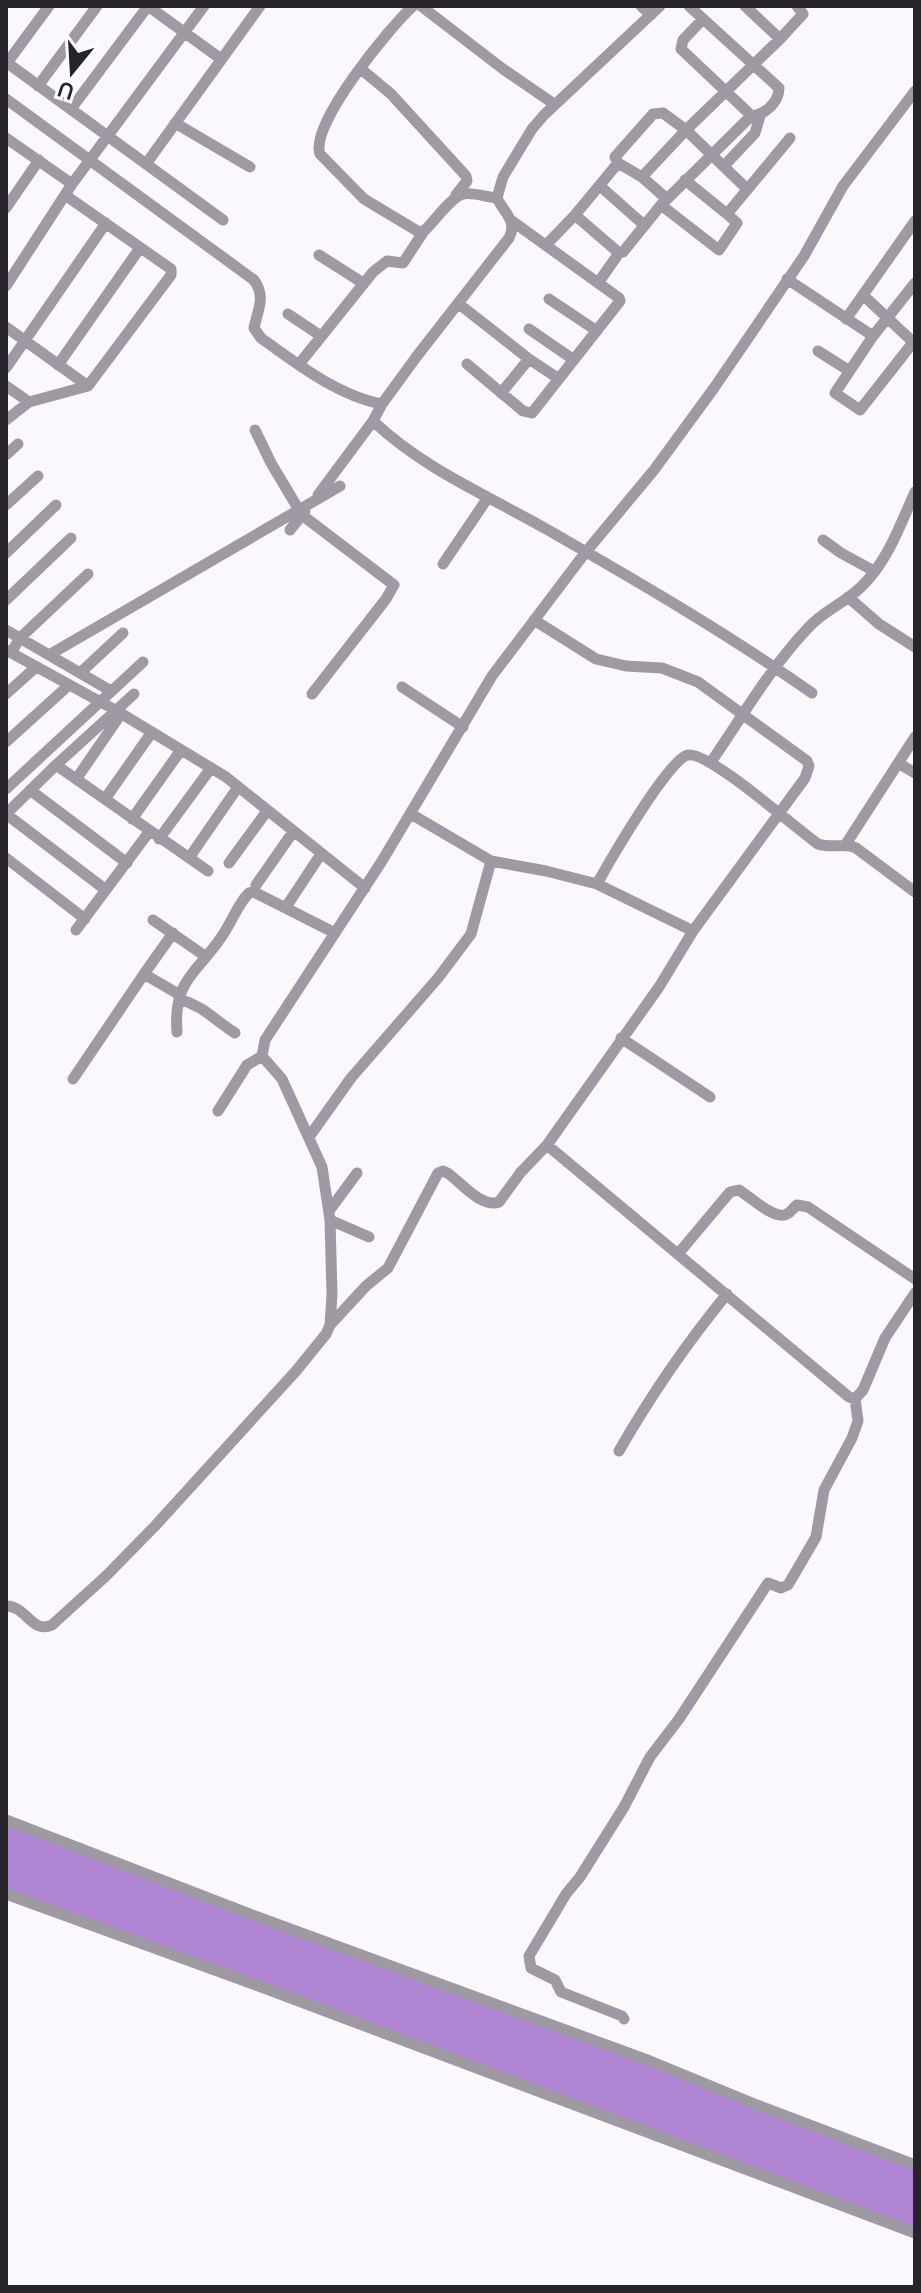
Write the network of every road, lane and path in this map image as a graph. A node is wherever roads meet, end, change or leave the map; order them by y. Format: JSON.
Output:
{"nodes":[{"id":1,"x":49,"y":6,"type":"edge"},
{"id":2,"x":97,"y":6,"type":"edge"},
{"id":3,"x":148,"y":6,"type":"edge"},
{"id":4,"x":204,"y":6,"type":"edge"},
{"id":5,"x":260,"y":6,"type":"edge"},
{"id":6,"x":413,"y":6,"type":"edge"},
{"id":7,"x":421,"y":6,"type":"edge"},
{"id":8,"x":641,"y":6,"type":"edge"},
{"id":9,"x":689,"y":6,"type":"edge"},
{"id":10,"x":745,"y":6,"type":"edge"},
{"id":11,"x":797,"y":6,"type":"edge"},
{"id":12,"x":655,"y":10,"type":"edge"},
{"id":13,"x":703,"y":19,"type":"junction"},
{"id":14,"x":185,"y":32,"type":"junction"},
{"id":15,"x":780,"y":39,"type":"junction"},
{"id":16,"x":221,"y":59,"type":"junction"},
{"id":17,"x":7,"y":63,"type":"edge"},
{"id":18,"x":752,"y":65,"type":"junction"},
{"id":19,"x":361,"y":69,"type":"junction"},
{"id":20,"x":38,"y":86,"type":"junction"},
{"id":21,"x":725,"y":91,"type":"junction"},
{"id":22,"x":6,"y":99,"type":"edge"},
{"id":23,"x":912,"y":99,"type":"edge"},
{"id":24,"x":554,"y":104,"type":"junction"},
{"id":25,"x":71,"y":109,"type":"junction"},
{"id":26,"x":756,"y":118,"type":"junction"},
{"id":27,"x":175,"y":123,"type":"junction"},
{"id":28,"x":686,"y":130,"type":"junction"},
{"id":29,"x":107,"y":137,"type":"junction"},
{"id":30,"x":790,"y":138,"type":"dead end"},
{"id":31,"x":7,"y":139,"type":"edge"},
{"id":32,"x":711,"y":156,"type":"junction"},
{"id":33,"x":39,"y":160,"type":"junction"},
{"id":34,"x":90,"y":163,"type":"junction"},
{"id":35,"x":618,"y":163,"type":"junction"},
{"id":36,"x":146,"y":164,"type":"junction"},
{"id":37,"x":724,"y":166,"type":"junction"},
{"id":38,"x":250,"y":167,"type":"dead end"},
{"id":39,"x":642,"y":177,"type":"junction"},
{"id":40,"x":685,"y":180,"type":"junction"},
{"id":41,"x":600,"y":186,"type":"junction"},
{"id":42,"x":746,"y":188,"type":"junction"},
{"id":43,"x":68,"y":190,"type":"junction"},
{"id":44,"x":497,"y":198,"type":"junction"},
{"id":45,"x":454,"y":199,"type":"junction"},
{"id":46,"x":664,"y":202,"type":"junction"},
{"id":47,"x":6,"y":208,"type":"edge"},
{"id":48,"x":727,"y":214,"type":"junction"},
{"id":49,"x":575,"y":215,"type":"junction"},
{"id":50,"x":223,"y":220,"type":"dead end"},
{"id":51,"x":512,"y":221,"type":"junction"},
{"id":52,"x":915,"y":221,"type":"edge"},
{"id":53,"x":106,"y":223,"type":"junction"},
{"id":54,"x":644,"y":225,"type":"junction"},
{"id":55,"x":424,"y":231,"type":"junction"},
{"id":56,"x":546,"y":245,"type":"junction"},
{"id":57,"x":140,"y":248,"type":"junction"},
{"id":58,"x":619,"y":253,"type":"junction"},
{"id":59,"x":319,"y":255,"type":"dead end"},
{"id":60,"x":787,"y":279,"type":"junction"},
{"id":61,"x":363,"y":283,"type":"junction"},
{"id":62,"x":598,"y":283,"type":"junction"},
{"id":63,"x":915,"y":283,"type":"edge"},
{"id":64,"x":6,"y":286,"type":"edge"},
{"id":65,"x":863,"y":295,"type":"junction"},
{"id":66,"x":549,"y":299,"type":"dead end"},
{"id":67,"x":459,"y":304,"type":"junction"},
{"id":68,"x":288,"y":314,"type":"dead end"},
{"id":69,"x":887,"y":318,"type":"junction"},
{"id":70,"x":846,"y":319,"type":"junction"},
{"id":71,"x":6,"y":327,"type":"edge"},
{"id":72,"x":529,"y":329,"type":"dead end"},
{"id":73,"x":597,"y":331,"type":"junction"},
{"id":74,"x":321,"y":336,"type":"junction"},
{"id":75,"x":873,"y":336,"type":"junction"},
{"id":76,"x":25,"y":341,"type":"junction"},
{"id":77,"x":914,"y":341,"type":"edge"},
{"id":78,"x":818,"y":351,"type":"dead end"},
{"id":79,"x":529,"y":359,"type":"junction"},
{"id":80,"x":574,"y":360,"type":"junction"},
{"id":81,"x":300,"y":363,"type":"junction"},
{"id":82,"x":467,"y":364,"type":"dead end"},
{"id":83,"x":58,"y":365,"type":"junction"},
{"id":84,"x":6,"y":368,"type":"edge"},
{"id":85,"x":848,"y":370,"type":"junction"},
{"id":86,"x":559,"y":379,"type":"junction"},
{"id":87,"x":6,"y":386,"type":"edge"},
{"id":88,"x":88,"y":386,"type":"junction"},
{"id":89,"x":501,"y":393,"type":"junction"},
{"id":90,"x":29,"y":402,"type":"junction"},
{"id":91,"x":382,"y":404,"type":"junction"},
{"id":92,"x":6,"y":420,"type":"edge"},
{"id":93,"x":373,"y":421,"type":"junction"},
{"id":94,"x":255,"y":430,"type":"dead end"},
{"id":95,"x":18,"y":444,"type":"dead end"},
{"id":96,"x":6,"y":455,"type":"edge"},
{"id":97,"x":38,"y":476,"type":"dead end"},
{"id":98,"x":340,"y":486,"type":"dead end"},
{"id":99,"x":915,"y":492,"type":"edge"},
{"id":100,"x":487,"y":499,"type":"junction"},
{"id":101,"x":6,"y":505,"type":"edge"},
{"id":102,"x":56,"y":505,"type":"dead end"},
{"id":103,"x":302,"y":515,"type":"junction"},
{"id":104,"x":290,"y":530,"type":"dead end"},
{"id":105,"x":71,"y":538,"type":"dead end"},
{"id":106,"x":823,"y":540,"type":"dead end"},
{"id":107,"x":6,"y":553,"type":"edge"},
{"id":108,"x":585,"y":553,"type":"junction"},
{"id":109,"x":443,"y":564,"type":"dead end"},
{"id":110,"x":874,"y":571,"type":"junction"},
{"id":111,"x":88,"y":574,"type":"dead end"},
{"id":112,"x":848,"y":597,"type":"junction"},
{"id":113,"x":6,"y":600,"type":"edge"},
{"id":114,"x":534,"y":620,"type":"junction"},
{"id":115,"x":6,"y":630,"type":"edge"},
{"id":116,"x":123,"y":633,"type":"dead end"},
{"id":117,"x":20,"y":638,"type":"junction"},
{"id":118,"x":915,"y":647,"type":"edge"},
{"id":119,"x":8,"y":652,"type":"edge"},
{"id":120,"x":49,"y":655,"type":"junction"},
{"id":121,"x":143,"y":662,"type":"dead end"},
{"id":122,"x":36,"y":667,"type":"junction"},
{"id":123,"x":775,"y":667,"type":"junction"},
{"id":124,"x":80,"y":673,"type":"junction"},
{"id":125,"x":69,"y":685,"type":"junction"},
{"id":126,"x":402,"y":687,"type":"dead end"},
{"id":127,"x":111,"y":691,"type":"junction"},
{"id":128,"x":812,"y":693,"type":"dead end"},
{"id":129,"x":6,"y":694,"type":"edge"},
{"id":130,"x":134,"y":694,"type":"dead end"},
{"id":131,"x":312,"y":694,"type":"dead end"},
{"id":132,"x":99,"y":701,"type":"junction"},
{"id":133,"x":119,"y":712,"type":"junction"},
{"id":134,"x":743,"y":715,"type":"junction"},
{"id":135,"x":463,"y":727,"type":"junction"},
{"id":136,"x":152,"y":732,"type":"junction"},
{"id":137,"x":6,"y":742,"type":"edge"},
{"id":138,"x":914,"y":742,"type":"edge"},
{"id":139,"x":181,"y":750,"type":"junction"},
{"id":140,"x":711,"y":762,"type":"junction"},
{"id":141,"x":898,"y":763,"type":"junction"},
{"id":142,"x":56,"y":765,"type":"junction"},
{"id":143,"x":211,"y":768,"type":"junction"},
{"id":144,"x":915,"y":773,"type":"edge"},
{"id":145,"x":77,"y":778,"type":"junction"},
{"id":146,"x":238,"y":787,"type":"junction"},
{"id":147,"x":6,"y":789,"type":"edge"},
{"id":148,"x":30,"y":790,"type":"junction"},
{"id":149,"x":105,"y":799,"type":"junction"},
{"id":150,"x":267,"y":811,"type":"junction"},
{"id":151,"x":6,"y":814,"type":"edge"},
{"id":152,"x":411,"y":814,"type":"junction"},
{"id":153,"x":779,"y":815,"type":"junction"},
{"id":154,"x":132,"y":819,"type":"junction"},
{"id":155,"x":293,"y":832,"type":"junction"},
{"id":156,"x":154,"y":836,"type":"junction"},
{"id":157,"x":846,"y":844,"type":"junction"},
{"id":158,"x":321,"y":854,"type":"junction"},
{"id":159,"x":6,"y":858,"type":"edge"},
{"id":160,"x":189,"y":858,"type":"junction"},
{"id":161,"x":491,"y":861,"type":"junction"},
{"id":162,"x":127,"y":863,"type":"junction"},
{"id":163,"x":229,"y":863,"type":"dead end"},
{"id":164,"x":208,"y":871,"type":"dead end"},
{"id":165,"x":597,"y":884,"type":"junction"},
{"id":166,"x":256,"y":885,"type":"dead end"},
{"id":167,"x":365,"y":888,"type":"junction"},
{"id":168,"x":106,"y":890,"type":"junction"},
{"id":169,"x":915,"y":892,"type":"edge"},
{"id":170,"x":288,"y":904,"type":"dead end"},
{"id":171,"x":85,"y":919,"type":"junction"},
{"id":172,"x":153,"y":920,"type":"dead end"},
{"id":173,"x":76,"y":930,"type":"dead end"},
{"id":174,"x":693,"y":931,"type":"junction"},
{"id":175,"x":173,"y":933,"type":"junction"},
{"id":176,"x":335,"y":933,"type":"junction"},
{"id":177,"x":205,"y":956,"type":"junction"},
{"id":178,"x":144,"y":974,"type":"junction"},
{"id":179,"x":180,"y":997,"type":"junction"},
{"id":180,"x":177,"y":1032,"type":"dead end"},
{"id":181,"x":235,"y":1033,"type":"dead end"},
{"id":182,"x":621,"y":1038,"type":"junction"},
{"id":183,"x":262,"y":1056,"type":"junction"},
{"id":184,"x":73,"y":1079,"type":"dead end"},
{"id":185,"x":710,"y":1097,"type":"dead end"},
{"id":186,"x":218,"y":1111,"type":"dead end"},
{"id":187,"x":309,"y":1137,"type":"junction"},
{"id":188,"x":547,"y":1145,"type":"junction"},
{"id":189,"x":357,"y":1173,"type":"dead end"},
{"id":190,"x":330,"y":1216,"type":"junction"},
{"id":191,"x":369,"y":1237,"type":"dead end"},
{"id":192,"x":678,"y":1254,"type":"junction"},
{"id":193,"x":915,"y":1279,"type":"edge"},
{"id":194,"x":915,"y":1293,"type":"edge"},
{"id":195,"x":727,"y":1294,"type":"junction"},
{"id":196,"x":330,"y":1325,"type":"junction"},
{"id":197,"x":855,"y":1399,"type":"junction"},
{"id":198,"x":619,"y":1451,"type":"dead end"},
{"id":199,"x":6,"y":1606,"type":"edge"},
{"id":200,"x":6,"y":1820,"type":"edge"},
{"id":201,"x":6,"y":1894,"type":"edge"},
{"id":202,"x":624,"y":2019,"type":"dead end"},
{"id":203,"x":913,"y":2164,"type":"edge"},
{"id":204,"x":915,"y":2233,"type":"edge"}],
"edges":[{"from":1,"to":17,"type":"street"},
{"from":2,"to":20,"type":"street"},
{"from":3,"to":14,"type":"street"},
{"from":3,"to":25,"type":"street"},
{"from":4,"to":14,"type":"street"},
{"from":5,"to":16,"type":"street"},
{"from":6,"to":19,"type":"street"},
{"from":7,"to":24,"type":"street"},
{"from":8,"to":12,"type":"street"},
{"from":9,"to":13,"type":"street"},
{"from":10,"to":15,"type":"street"},
{"from":11,"to":15,"type":"street"},
{"from":12,"to":24,"type":"street"},
{"from":13,"to":18,"type":"street"},
{"from":13,"to":21,"type":"street"},
{"from":14,"to":16,"type":"street"},
{"from":14,"to":29,"type":"street"},
{"from":15,"to":18,"type":"street"},
{"from":16,"to":27,"type":"street"},
{"from":17,"to":20,"type":"street"},
{"from":18,"to":21,"type":"street"},
{"from":18,"to":26,"type":"street"},
{"from":19,"to":45,"type":"street"},
{"from":19,"to":55,"type":"street"},
{"from":20,"to":25,"type":"street"},
{"from":21,"to":26,"type":"street"},
{"from":21,"to":28,"type":"street"},
{"from":22,"to":34,"type":"street"},
{"from":23,"to":60,"type":"street"},
{"from":24,"to":44,"type":"street"},
{"from":25,"to":29,"type":"street"},
{"from":26,"to":32,"type":"street"},
{"from":26,"to":37,"type":"street"},
{"from":27,"to":36,"type":"street"},
{"from":27,"to":38,"type":"street"},
{"from":28,"to":32,"type":"street"},
{"from":28,"to":35,"type":"street"},
{"from":28,"to":39,"type":"street"},
{"from":29,"to":34,"type":"street"},
{"from":29,"to":36,"type":"street"},
{"from":30,"to":42,"type":"street"},
{"from":31,"to":33,"type":"street"},
{"from":32,"to":37,"type":"street"},
{"from":32,"to":40,"type":"street"},
{"from":33,"to":43,"type":"street"},
{"from":33,"to":47,"type":"street"},
{"from":34,"to":43,"type":"street"},
{"from":34,"to":81,"type":"street"},
{"from":35,"to":39,"type":"street"},
{"from":35,"to":41,"type":"street"},
{"from":36,"to":50,"type":"street"},
{"from":37,"to":42,"type":"street"},
{"from":39,"to":46,"type":"street"},
{"from":40,"to":46,"type":"street"},
{"from":40,"to":48,"type":"street"},
{"from":41,"to":49,"type":"street"},
{"from":41,"to":54,"type":"street"},
{"from":42,"to":48,"type":"street"},
{"from":43,"to":53,"type":"street"},
{"from":43,"to":64,"type":"street"},
{"from":44,"to":45,"type":"street"},
{"from":44,"to":51,"type":"street"},
{"from":45,"to":55,"type":"street"},
{"from":46,"to":48,"type":"street"},
{"from":46,"to":54,"type":"street"},
{"from":49,"to":56,"type":"street"},
{"from":49,"to":58,"type":"street"},
{"from":51,"to":56,"type":"street"},
{"from":51,"to":67,"type":"street"},
{"from":52,"to":65,"type":"street"},
{"from":53,"to":57,"type":"street"},
{"from":53,"to":76,"type":"street"},
{"from":54,"to":58,"type":"street"},
{"from":55,"to":61,"type":"street"},
{"from":56,"to":62,"type":"street"},
{"from":57,"to":83,"type":"street"},
{"from":57,"to":88,"type":"street"},
{"from":58,"to":62,"type":"street"},
{"from":59,"to":61,"type":"street"},
{"from":60,"to":70,"type":"street"},
{"from":60,"to":108,"type":"street"},
{"from":61,"to":74,"type":"street"},
{"from":62,"to":73,"type":"street"},
{"from":63,"to":69,"type":"street"},
{"from":65,"to":69,"type":"street"},
{"from":65,"to":70,"type":"street"},
{"from":66,"to":73,"type":"street"},
{"from":67,"to":79,"type":"street"},
{"from":67,"to":91,"type":"street"},
{"from":68,"to":74,"type":"street"},
{"from":69,"to":75,"type":"street"},
{"from":69,"to":77,"type":"street"},
{"from":70,"to":75,"type":"street"},
{"from":71,"to":76,"type":"street"},
{"from":72,"to":80,"type":"street"},
{"from":73,"to":80,"type":"street"},
{"from":74,"to":81,"type":"street"},
{"from":75,"to":85,"type":"street"},
{"from":76,"to":83,"type":"street"},
{"from":76,"to":84,"type":"street"},
{"from":77,"to":85,"type":"street"},
{"from":78,"to":85,"type":"street"},
{"from":79,"to":86,"type":"street"},
{"from":79,"to":89,"type":"street"},
{"from":80,"to":86,"type":"street"},
{"from":81,"to":91,"type":"street"},
{"from":82,"to":89,"type":"street"},
{"from":83,"to":88,"type":"street"},
{"from":86,"to":89,"type":"street"},
{"from":87,"to":90,"type":"street"},
{"from":88,"to":90,"type":"street"},
{"from":90,"to":92,"type":"street"},
{"from":91,"to":93,"type":"street"},
{"from":93,"to":100,"type":"street"},
{"from":93,"to":103,"type":"street"},
{"from":94,"to":103,"type":"street"},
{"from":95,"to":96,"type":"street"},
{"from":97,"to":101,"type":"street"},
{"from":98,"to":120,"type":"street"},
{"from":99,"to":110,"type":"street"},
{"from":100,"to":108,"type":"street"},
{"from":100,"to":109,"type":"street"},
{"from":102,"to":107,"type":"street"},
{"from":103,"to":104,"type":"street"},
{"from":103,"to":131,"type":"street"},
{"from":105,"to":113,"type":"street"},
{"from":106,"to":110,"type":"street"},
{"from":108,"to":114,"type":"street"},
{"from":108,"to":123,"type":"street"},
{"from":110,"to":112,"type":"street"},
{"from":111,"to":117,"type":"street"},
{"from":112,"to":118,"type":"street"},
{"from":112,"to":123,"type":"street"},
{"from":114,"to":134,"type":"street"},
{"from":114,"to":135,"type":"street"},
{"from":115,"to":117,"type":"street"},
{"from":116,"to":124,"type":"street"},
{"from":117,"to":119,"type":"street"},
{"from":117,"to":120,"type":"street"},
{"from":119,"to":122,"type":"street"},
{"from":120,"to":124,"type":"street"},
{"from":121,"to":127,"type":"street"},
{"from":122,"to":125,"type":"street"},
{"from":122,"to":129,"type":"street"},
{"from":123,"to":128,"type":"street"},
{"from":123,"to":134,"type":"street"},
{"from":124,"to":127,"type":"street"},
{"from":125,"to":132,"type":"street"},
{"from":125,"to":137,"type":"street"},
{"from":126,"to":135,"type":"street"},
{"from":127,"to":132,"type":"street"},
{"from":130,"to":133,"type":"street"},
{"from":132,"to":133,"type":"street"},
{"from":132,"to":147,"type":"street"},
{"from":133,"to":136,"type":"street"},
{"from":133,"to":142,"type":"street"},
{"from":133,"to":145,"type":"street"},
{"from":134,"to":140,"type":"street"},
{"from":134,"to":153,"type":"street"},
{"from":135,"to":152,"type":"street"},
{"from":136,"to":139,"type":"street"},
{"from":136,"to":149,"type":"street"},
{"from":138,"to":141,"type":"street"},
{"from":139,"to":143,"type":"street"},
{"from":139,"to":154,"type":"street"},
{"from":140,"to":153,"type":"street"},
{"from":140,"to":165,"type":"street"},
{"from":141,"to":144,"type":"street"},
{"from":141,"to":157,"type":"street"},
{"from":142,"to":145,"type":"street"},
{"from":142,"to":148,"type":"street"},
{"from":143,"to":146,"type":"street"},
{"from":143,"to":156,"type":"street"},
{"from":145,"to":149,"type":"street"},
{"from":146,"to":150,"type":"street"},
{"from":146,"to":160,"type":"street"},
{"from":148,"to":151,"type":"street"},
{"from":148,"to":162,"type":"street"},
{"from":149,"to":154,"type":"street"},
{"from":150,"to":155,"type":"street"},
{"from":150,"to":163,"type":"street"},
{"from":151,"to":168,"type":"street"},
{"from":152,"to":161,"type":"street"},
{"from":152,"to":167,"type":"street"},
{"from":153,"to":157,"type":"street"},
{"from":153,"to":174,"type":"street"},
{"from":154,"to":156,"type":"street"},
{"from":155,"to":158,"type":"street"},
{"from":155,"to":166,"type":"street"},
{"from":156,"to":160,"type":"street"},
{"from":156,"to":162,"type":"street"},
{"from":157,"to":169,"type":"street"},
{"from":158,"to":167,"type":"street"},
{"from":158,"to":170,"type":"street"},
{"from":159,"to":171,"type":"street"},
{"from":160,"to":164,"type":"street"},
{"from":161,"to":165,"type":"street"},
{"from":161,"to":187,"type":"street"},
{"from":162,"to":168,"type":"street"},
{"from":165,"to":174,"type":"street"},
{"from":167,"to":176,"type":"street"},
{"from":168,"to":171,"type":"street"},
{"from":171,"to":173,"type":"street"},
{"from":172,"to":175,"type":"street"},
{"from":174,"to":182,"type":"street"},
{"from":175,"to":177,"type":"street"},
{"from":175,"to":178,"type":"street"},
{"from":176,"to":177,"type":"street"},
{"from":176,"to":183,"type":"street"},
{"from":177,"to":179,"type":"street"},
{"from":178,"to":179,"type":"street"},
{"from":178,"to":184,"type":"street"},
{"from":179,"to":180,"type":"street"},
{"from":179,"to":181,"type":"street"},
{"from":182,"to":185,"type":"street"},
{"from":182,"to":188,"type":"street"},
{"from":183,"to":186,"type":"street"},
{"from":183,"to":187,"type":"street"},
{"from":187,"to":190,"type":"street"},
{"from":188,"to":192,"type":"street"},
{"from":188,"to":196,"type":"street"},
{"from":189,"to":190,"type":"street"},
{"from":190,"to":191,"type":"street"},
{"from":190,"to":196,"type":"street"},
{"from":192,"to":193,"type":"street"},
{"from":192,"to":195,"type":"street"},
{"from":194,"to":197,"type":"street"},
{"from":195,"to":197,"type":"street"},
{"from":195,"to":198,"type":"street"},
{"from":196,"to":199,"type":"street"},
{"from":197,"to":202,"type":"street"},
{"from":200,"to":203,"type":"street"},
{"from":201,"to":204,"type":"street"}]}
